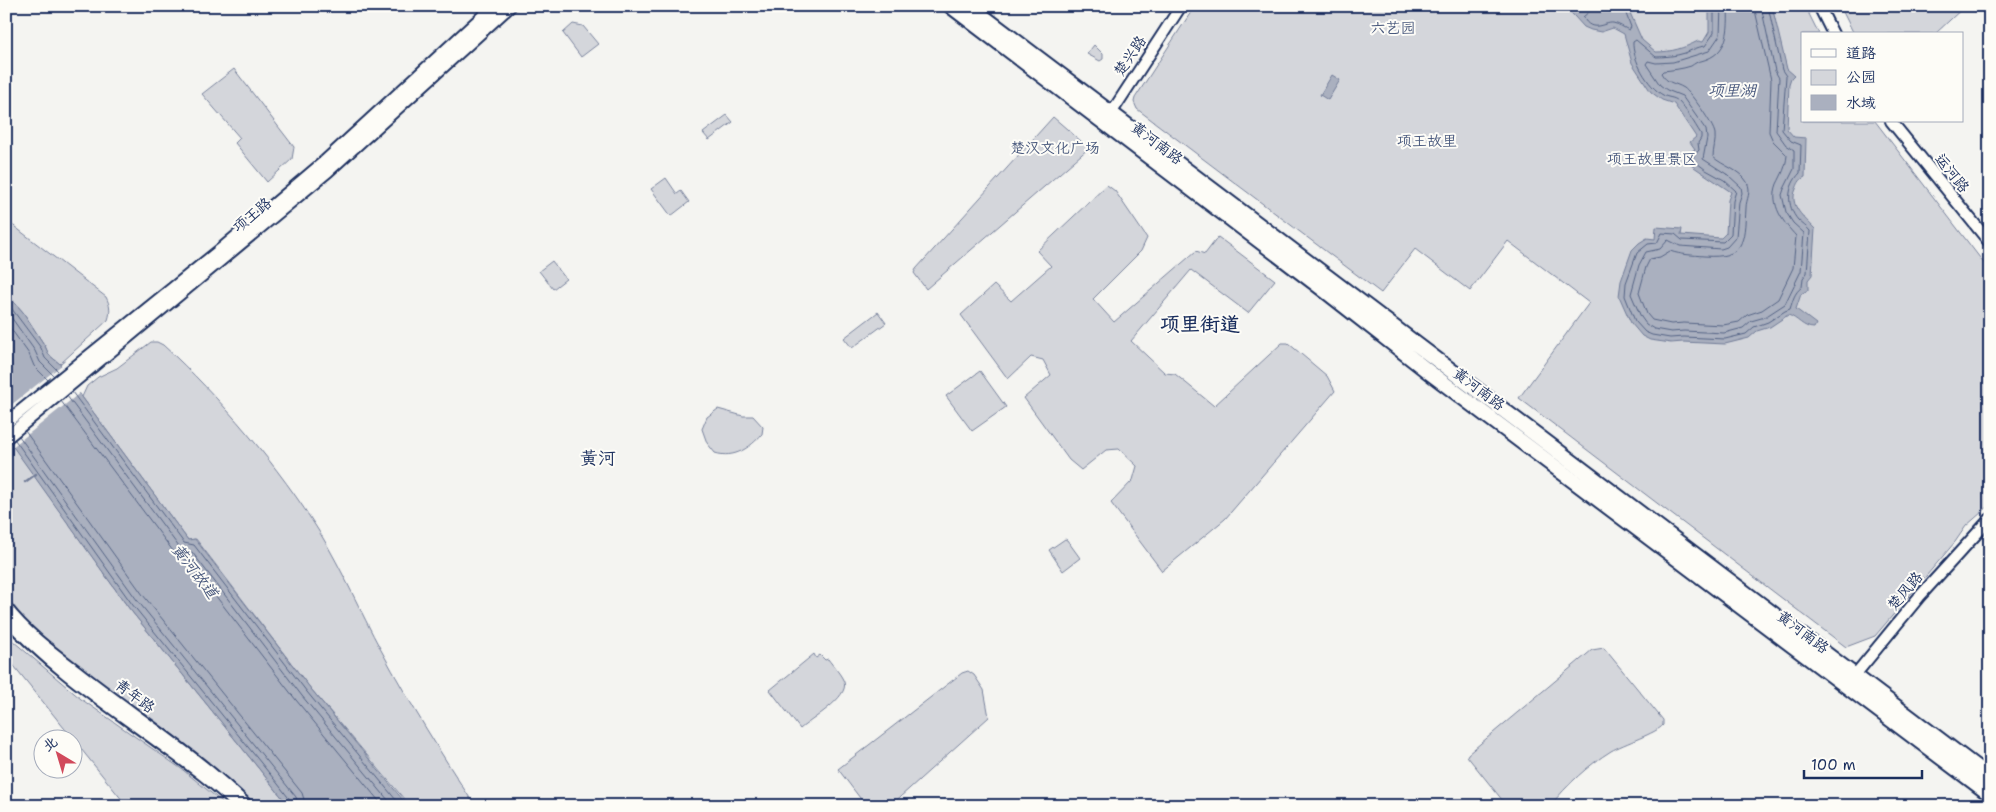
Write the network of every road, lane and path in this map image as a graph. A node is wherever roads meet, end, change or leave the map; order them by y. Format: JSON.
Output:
{"nodes":[{"id":1,"x":494,"y":6,"type":"edge"},
{"id":2,"x":510,"y":6,"type":"edge"},
{"id":3,"x":951,"y":6,"type":"edge"},
{"id":4,"x":969,"y":6,"type":"edge"},
{"id":5,"x":1181,"y":6,"type":"edge"},
{"id":6,"x":1820,"y":6,"type":"edge"},
{"id":7,"x":1832,"y":32,"type":"edge"},
{"id":8,"x":1108,"y":118,"type":"junction"},
{"id":9,"x":1892,"y":122,"type":"edge"},
{"id":10,"x":1990,"y":243,"type":"edge"},
{"id":11,"x":95,"y":359,"type":"junction"},
{"id":12,"x":6,"y":423,"type":"edge"},
{"id":13,"x":6,"y":438,"type":"edge"},
{"id":14,"x":1990,"y":519,"type":"edge"},
{"id":15,"x":6,"y":607,"type":"edge"},
{"id":16,"x":6,"y":618,"type":"edge"},
{"id":17,"x":1850,"y":681,"type":"junction"},
{"id":18,"x":1990,"y":778,"type":"edge"},
{"id":19,"x":1990,"y":794,"type":"edge"},
{"id":20,"x":238,"y":806,"type":"edge"},
{"id":21,"x":248,"y":806,"type":"edge"}],
"edges":[{"from":1,"to":11,"type":"main road","name":"项王路"},
{"from":2,"to":11,"type":"main road","name":"项王路"},
{"from":3,"to":8,"type":"main road","name":"黄河南路"},
{"from":4,"to":8,"type":"main road","name":"黄河南路"},
{"from":5,"to":8,"type":"street","name":"楚兴路"},
{"from":6,"to":7,"type":"street"},
{"from":8,"to":17,"type":"main road","name":"黄河南路"},
{"from":9,"to":10,"type":"street","name":"运河路"},
{"from":11,"to":12,"type":"main road","name":"项王路"},
{"from":11,"to":13,"type":"main road","name":"项王路"},
{"from":14,"to":17,"type":"street","name":"楚风路"},
{"from":15,"to":21,"type":"street","name":"青年路"},
{"from":16,"to":20,"type":"street","name":"青年路"},
{"from":17,"to":18,"type":"main road","name":"黄河南路"},
{"from":17,"to":19,"type":"main road","name":"黄河南路"}]}
